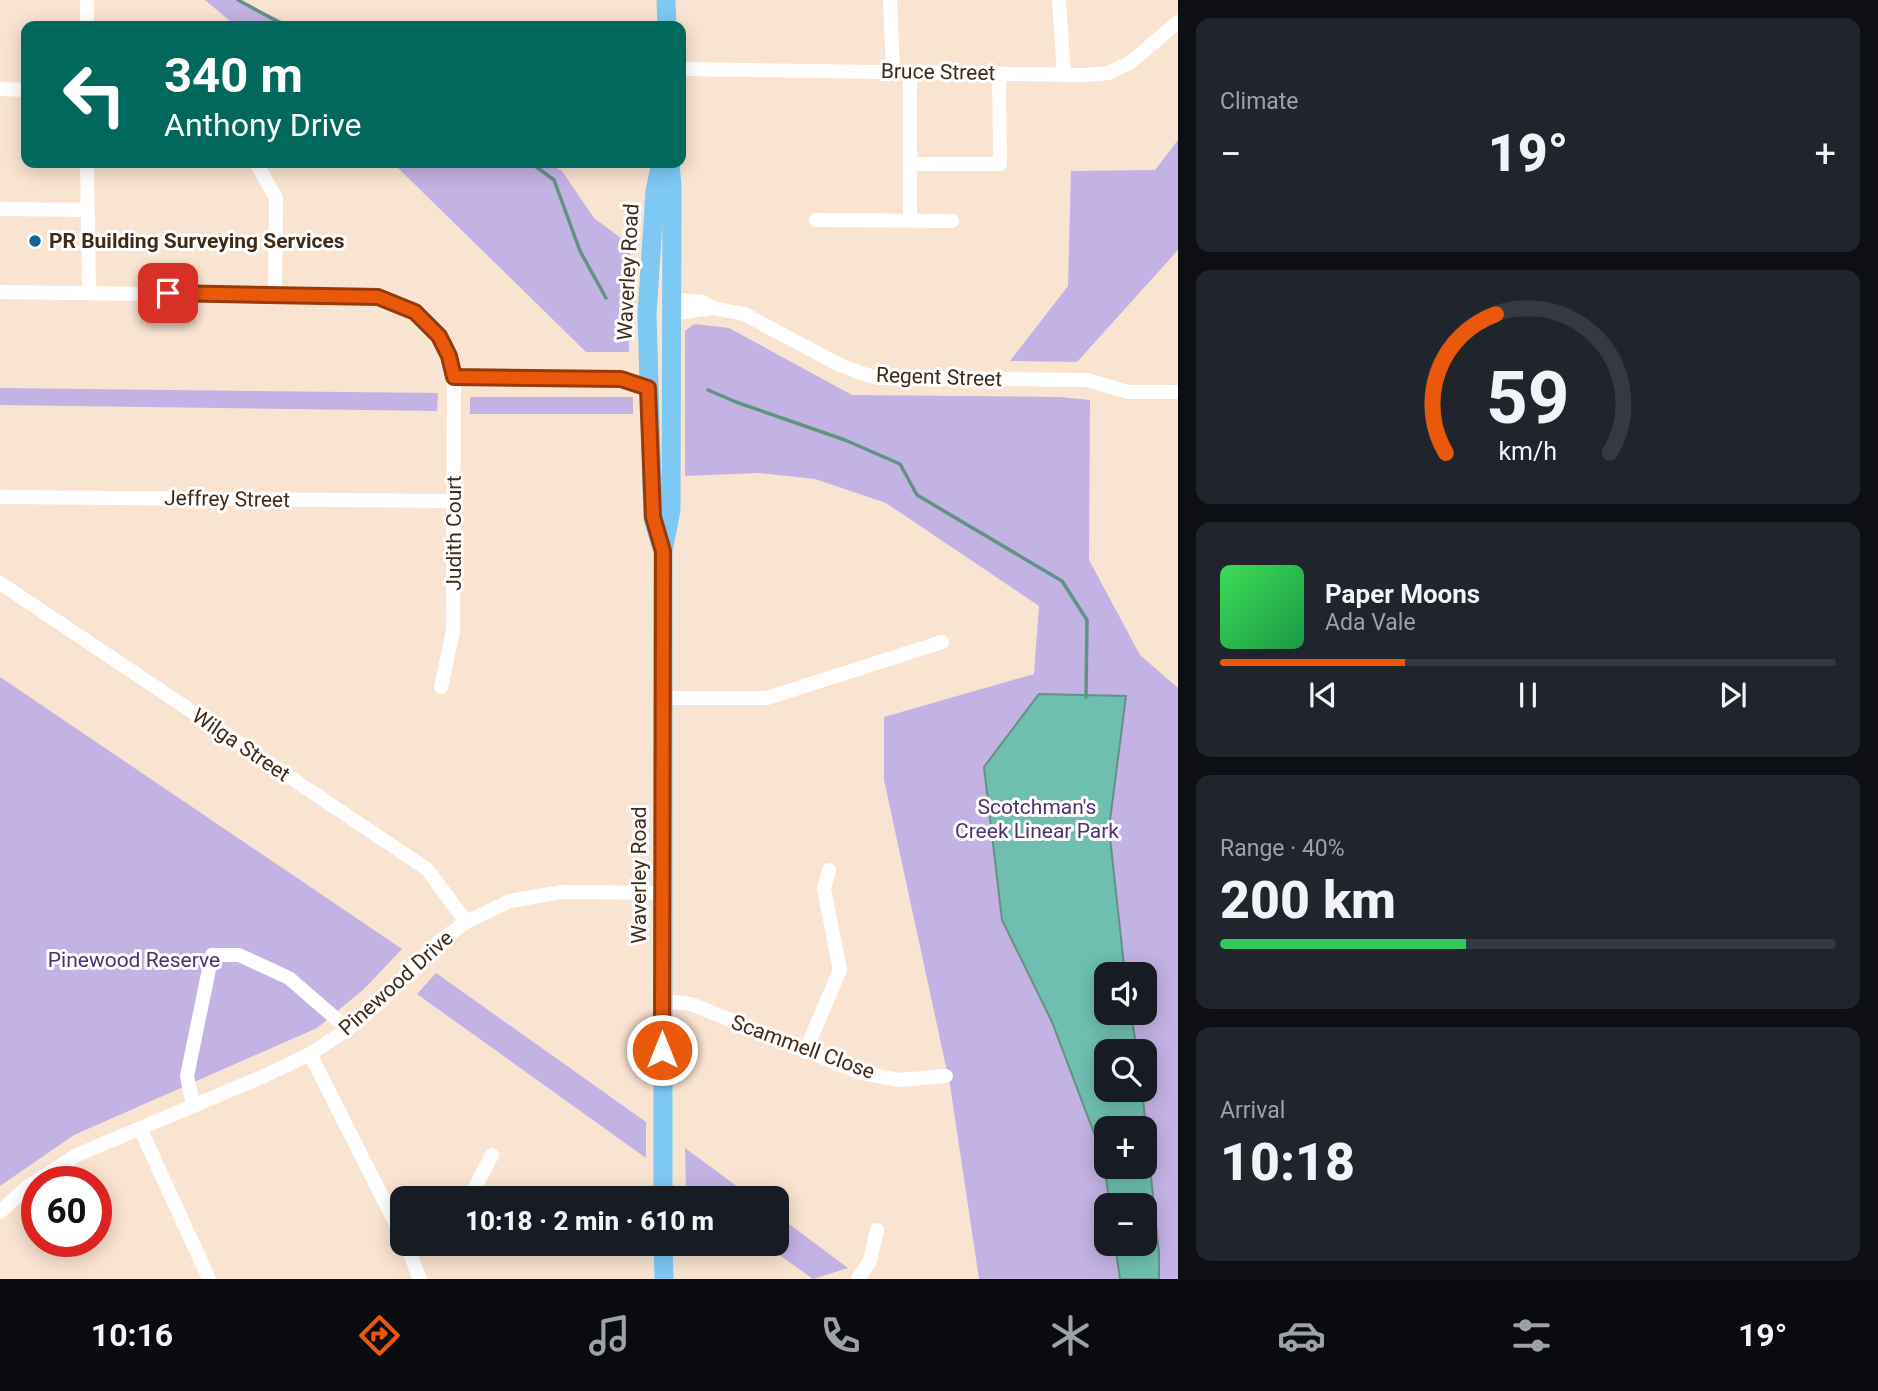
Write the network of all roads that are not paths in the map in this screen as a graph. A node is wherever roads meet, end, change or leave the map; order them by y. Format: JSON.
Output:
{"nodes":[{"id":1,"x":87,"y":0,"type":"edge"},
{"id":2,"x":667,"y":0,"type":"edge"},
{"id":3,"x":890,"y":0,"type":"edge"},
{"id":4,"x":1059,"y":0,"type":"edge"},
{"id":5,"x":87,"y":21,"type":"edge"},
{"id":6,"x":667,"y":21,"type":"edge"},
{"id":7,"x":1178,"y":22,"type":"edge"},
{"id":8,"x":686,"y":69,"type":"edge"},
{"id":9,"x":892,"y":71,"type":"junction"},
{"id":10,"x":910,"y":72,"type":"junction"},
{"id":11,"x":999,"y":73,"type":"junction"},
{"id":12,"x":1064,"y":74,"type":"junction"},
{"id":13,"x":0,"y":89,"type":"edge"},
{"id":14,"x":21,"y":90,"type":"edge"},
{"id":15,"x":911,"y":164,"type":"junction"},
{"id":16,"x":87,"y":168,"type":"edge"},
{"id":17,"x":259,"y":168,"type":"edge"},
{"id":18,"x":660,"y":168,"type":"edge"},
{"id":19,"x":670,"y":168,"type":"edge"},
{"id":20,"x":0,"y":209,"type":"edge"},
{"id":21,"x":87,"y":210,"type":"junction"},
{"id":22,"x":816,"y":220,"type":"dead end"},
{"id":23,"x":910,"y":221,"type":"junction"},
{"id":24,"x":952,"y":221,"type":"dead end"},
{"id":25,"x":0,"y":292,"type":"edge"},
{"id":26,"x":89,"y":292,"type":"junction"},
{"id":27,"x":275,"y":295,"type":"junction"},
{"id":28,"x":671,"y":306,"type":"junction"},
{"id":29,"x":648,"y":309,"type":"junction"},
{"id":30,"x":647,"y":367,"type":"junction"},
{"id":31,"x":454,"y":377,"type":"junction"},
{"id":32,"x":621,"y":379,"type":"junction"},
{"id":33,"x":648,"y":388,"type":"junction"},
{"id":34,"x":1178,"y":392,"type":"edge"},
{"id":35,"x":0,"y":497,"type":"edge"},
{"id":36,"x":454,"y":501,"type":"junction"},
{"id":37,"x":663,"y":551,"type":"junction"},
{"id":38,"x":0,"y":583,"type":"edge"},
{"id":39,"x":942,"y":642,"type":"dead end"},
{"id":40,"x":441,"y":687,"type":"dead end"},
{"id":41,"x":663,"y":698,"type":"junction"},
{"id":42,"x":829,"y":870,"type":"dead end"},
{"id":43,"x":662,"y":894,"type":"junction"},
{"id":44,"x":466,"y":922,"type":"junction"},
{"id":45,"x":662,"y":1001,"type":"junction"},
{"id":46,"x":348,"y":1029,"type":"junction"},
{"id":47,"x":805,"y":1052,"type":"junction"},
{"id":48,"x":310,"y":1054,"type":"junction"},
{"id":49,"x":946,"y":1076,"type":"dead end"},
{"id":50,"x":193,"y":1105,"type":"junction"},
{"id":51,"x":140,"y":1128,"type":"junction"},
{"id":52,"x":492,"y":1154,"type":"dead end"},
{"id":53,"x":476,"y":1186,"type":"edge"},
{"id":54,"x":663,"y":1186,"type":"edge"},
{"id":55,"x":0,"y":1212,"type":"edge"},
{"id":56,"x":390,"y":1212,"type":"edge"},
{"id":57,"x":877,"y":1230,"type":"dead end"},
{"id":58,"x":410,"y":1256,"type":"edge"},
{"id":59,"x":663,"y":1256,"type":"edge"},
{"id":60,"x":209,"y":1279,"type":"edge"},
{"id":61,"x":419,"y":1279,"type":"edge"},
{"id":62,"x":664,"y":1279,"type":"edge"},
{"id":63,"x":858,"y":1279,"type":"edge"}],
"edges":[{"from":1,"to":5,"type":"street"},
{"from":2,"to":6,"type":"main road"},
{"from":3,"to":9,"type":"street"},
{"from":4,"to":12,"type":"street"},
{"from":7,"to":12,"type":"street","name":"Bruce Street"},
{"from":8,"to":9,"type":"street","name":"Bruce Street"},
{"from":9,"to":10,"type":"street","name":"Bruce Street"},
{"from":10,"to":11,"type":"street","name":"Bruce Street"},
{"from":10,"to":15,"type":"street"},
{"from":11,"to":12,"type":"street","name":"Bruce Street"},
{"from":11,"to":15,"type":"street"},
{"from":13,"to":14,"type":"street"},
{"from":15,"to":23,"type":"street"},
{"from":16,"to":21,"type":"street"},
{"from":17,"to":27,"type":"street"},
{"from":18,"to":29,"type":"main road","name":"Waverley Road"},
{"from":19,"to":28,"type":"main road","name":"Waverley Road"},
{"from":20,"to":21,"type":"street"},
{"from":21,"to":26,"type":"street"},
{"from":22,"to":23,"type":"street"},
{"from":23,"to":24,"type":"street"},
{"from":25,"to":26,"type":"street","name":"Judith Court"},
{"from":26,"to":27,"type":"street","name":"Judith Court"},
{"from":27,"to":31,"type":"street","name":"Judith Court"},
{"from":28,"to":29,"type":"main road"},
{"from":28,"to":34,"type":"street","name":"Regent Street"},
{"from":28,"to":37,"type":"main road","name":"Waverley Road"},
{"from":29,"to":30,"type":"main road","name":"Waverley Road"},
{"from":30,"to":32,"type":"street"},
{"from":30,"to":33,"type":"main road","name":"Waverley Road"},
{"from":31,"to":32,"type":"street"},
{"from":31,"to":36,"type":"street","name":"Judith Court"},
{"from":32,"to":33,"type":"street"},
{"from":33,"to":37,"type":"main road","name":"Waverley Road"},
{"from":35,"to":36,"type":"street","name":"Jeffrey Street"},
{"from":36,"to":40,"type":"street","name":"Judith Court"},
{"from":37,"to":41,"type":"main road","name":"Waverley Road"},
{"from":38,"to":44,"type":"street","name":"Wilga Street"},
{"from":39,"to":41,"type":"street"},
{"from":41,"to":43,"type":"main road","name":"Waverley Road"},
{"from":42,"to":47,"type":"street"},
{"from":43,"to":44,"type":"street","name":"Pinewood Drive"},
{"from":43,"to":45,"type":"main road","name":"Waverley Road"},
{"from":44,"to":46,"type":"street","name":"Pinewood Drive"},
{"from":45,"to":47,"type":"street","name":"Scammell Close"},
{"from":45,"to":54,"type":"main road","name":"Waverley Road"},
{"from":46,"to":48,"type":"street","name":"Pinewood Drive"},
{"from":46,"to":50,"type":"street"},
{"from":47,"to":49,"type":"street","name":"Scammell Close"},
{"from":48,"to":50,"type":"street","name":"Pinewood Drive"},
{"from":48,"to":56,"type":"street"},
{"from":50,"to":51,"type":"street","name":"Pinewood Drive"},
{"from":51,"to":55,"type":"street","name":"Pinewood Drive"},
{"from":51,"to":60,"type":"street"},
{"from":52,"to":53,"type":"street"},
{"from":57,"to":63,"type":"street"},
{"from":58,"to":61,"type":"street"},
{"from":59,"to":62,"type":"main road"}]}
